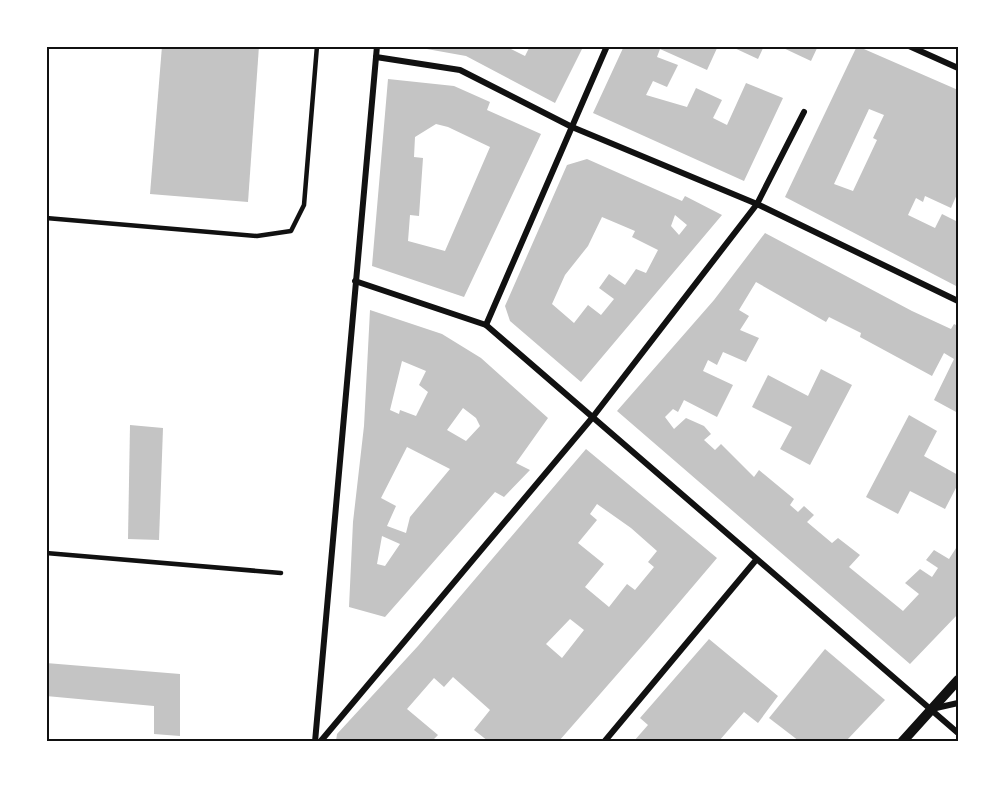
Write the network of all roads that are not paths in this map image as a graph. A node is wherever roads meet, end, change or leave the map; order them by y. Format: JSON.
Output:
{"nodes":[{"id":1,"x":317,"y":46,"type":"edge"},
{"id":2,"x":377,"y":46,"type":"edge"},
{"id":3,"x":606,"y":46,"type":"edge"},
{"id":4,"x":909,"y":46,"type":"edge"},
{"id":5,"x":376,"y":57,"type":"junction"},
{"id":6,"x":958,"y":68,"type":"edge"},
{"id":7,"x":804,"y":112,"type":"dead end"},
{"id":8,"x":572,"y":127,"type":"junction"},
{"id":9,"x":758,"y":204,"type":"junction"},
{"id":10,"x":46,"y":218,"type":"edge"},
{"id":11,"x":355,"y":281,"type":"junction"},
{"id":12,"x":958,"y":301,"type":"edge"},
{"id":13,"x":486,"y":325,"type":"junction"},
{"id":14,"x":592,"y":418,"type":"junction"},
{"id":15,"x":46,"y":553,"type":"edge"},
{"id":16,"x":756,"y":560,"type":"junction"},
{"id":17,"x":281,"y":573,"type":"dead end"},
{"id":18,"x":958,"y":680,"type":"edge"},
{"id":19,"x":958,"y":703,"type":"edge"},
{"id":20,"x":932,"y":708,"type":"junction"},
{"id":21,"x":958,"y":733,"type":"edge"},
{"id":22,"x":315,"y":741,"type":"edge"},
{"id":23,"x":320,"y":741,"type":"edge"},
{"id":24,"x":604,"y":741,"type":"edge"},
{"id":25,"x":902,"y":741,"type":"edge"}],
"edges":[{"from":1,"to":10,"type":"lane"},
{"from":2,"to":5,"type":"street"},
{"from":3,"to":8,"type":"street"},
{"from":4,"to":6,"type":"street"},
{"from":5,"to":8,"type":"street"},
{"from":5,"to":11,"type":"street"},
{"from":7,"to":9,"type":"street"},
{"from":8,"to":9,"type":"street"},
{"from":8,"to":13,"type":"street"},
{"from":9,"to":12,"type":"street"},
{"from":9,"to":14,"type":"street"},
{"from":11,"to":13,"type":"street"},
{"from":11,"to":22,"type":"street"},
{"from":13,"to":14,"type":"street"},
{"from":14,"to":16,"type":"street"},
{"from":14,"to":23,"type":"street"},
{"from":15,"to":17,"type":"lane"},
{"from":16,"to":20,"type":"street"},
{"from":16,"to":24,"type":"street"},
{"from":18,"to":20,"type":"street"},
{"from":19,"to":20,"type":"street"},
{"from":20,"to":21,"type":"street"},
{"from":20,"to":25,"type":"street"}]}
